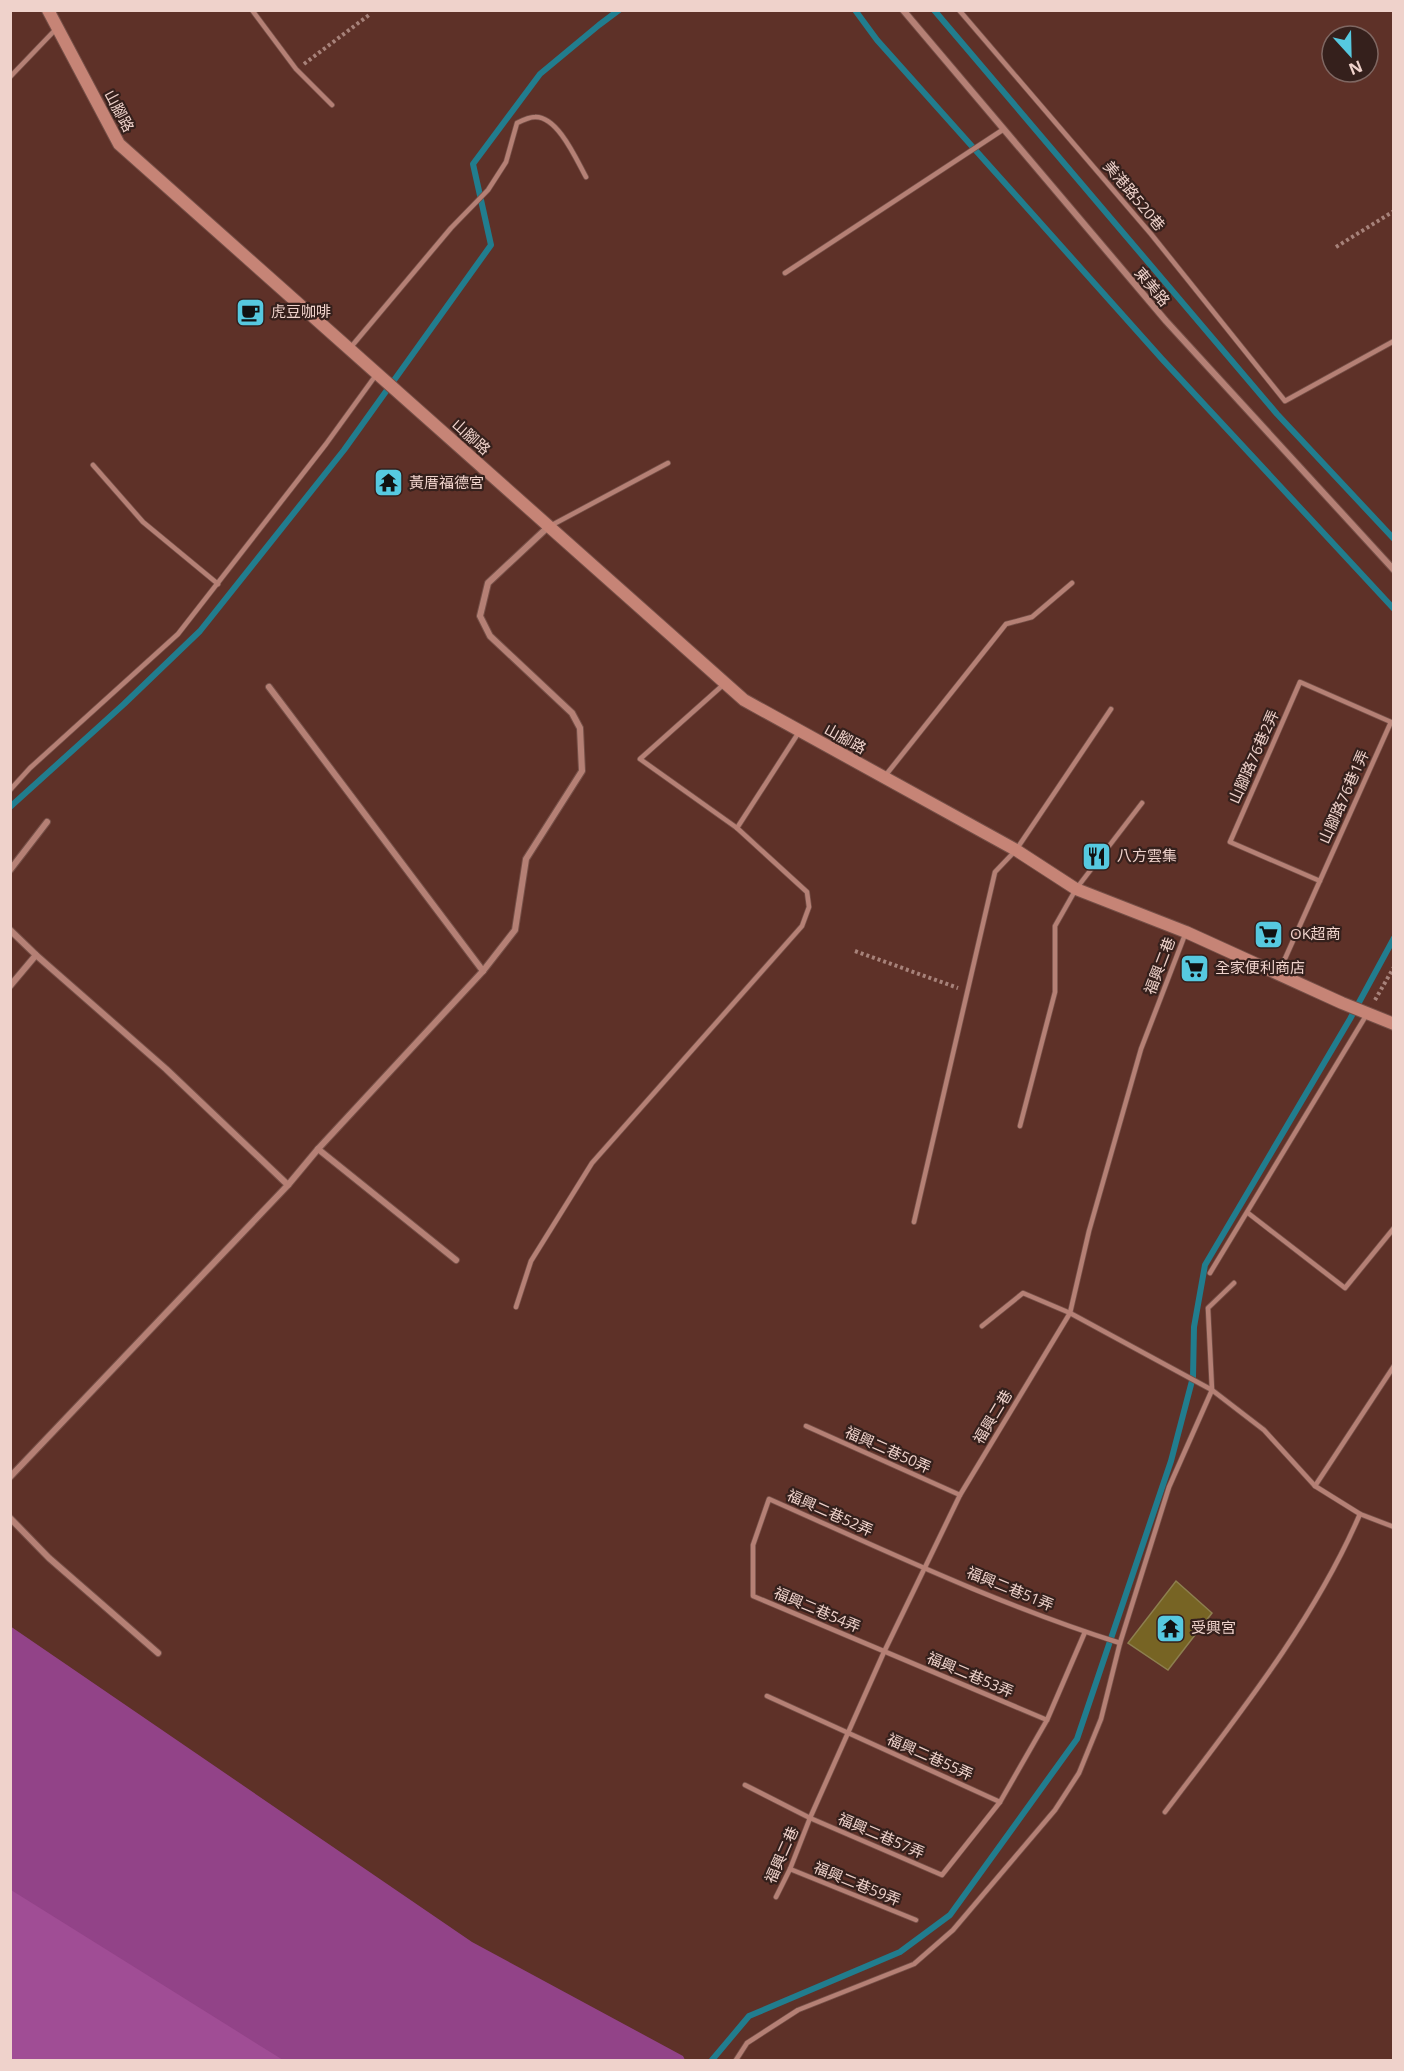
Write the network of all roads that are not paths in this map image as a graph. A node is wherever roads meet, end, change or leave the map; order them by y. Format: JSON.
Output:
{"nodes":[{"id":1,"x":48,"y":10,"type":"edge"},
{"id":2,"x":252,"y":10,"type":"edge"},
{"id":3,"x":903,"y":10,"type":"edge"},
{"id":4,"x":959,"y":10,"type":"edge"},
{"id":5,"x":57,"y":27,"type":"junction"},
{"id":6,"x":10,"y":77,"type":"edge"},
{"id":7,"x":332,"y":105,"type":"dead end"},
{"id":8,"x":1004,"y":129,"type":"junction"},
{"id":9,"x":586,"y":177,"type":"dead end"},
{"id":10,"x":785,"y":273,"type":"dead end"},
{"id":11,"x":1394,"y":340,"type":"edge"},
{"id":12,"x":349,"y":350,"type":"junction"},
{"id":13,"x":376,"y":374,"type":"junction"},
{"id":14,"x":668,"y":463,"type":"dead end"},
{"id":15,"x":93,"y":465,"type":"dead end"},
{"id":16,"x":548,"y":527,"type":"junction"},
{"id":17,"x":1394,"y":570,"type":"edge"},
{"id":18,"x":1072,"y":583,"type":"dead end"},
{"id":19,"x":218,"y":584,"type":"junction"},
{"id":20,"x":725,"y":683,"type":"junction"},
{"id":21,"x":269,"y":687,"type":"dead end"},
{"id":22,"x":1112,"y":709,"type":"dead end"},
{"id":23,"x":1391,"y":722,"type":"joint"},
{"id":24,"x":800,"y":731,"type":"junction"},
{"id":25,"x":884,"y":777,"type":"junction"},
{"id":26,"x":10,"y":790,"type":"edge"},
{"id":27,"x":1142,"y":803,"type":"dead end"},
{"id":28,"x":47,"y":822,"type":"dead end"},
{"id":29,"x":737,"y":828,"type":"junction"},
{"id":30,"x":1016,"y":850,"type":"junction"},
{"id":31,"x":10,"y":870,"type":"edge"},
{"id":32,"x":1320,"y":881,"type":"junction"},
{"id":33,"x":1076,"y":889,"type":"junction"},
{"id":34,"x":10,"y":930,"type":"edge"},
{"id":35,"x":1186,"y":933,"type":"junction"},
{"id":36,"x":36,"y":955,"type":"junction"},
{"id":37,"x":483,"y":971,"type":"junction"},
{"id":38,"x":1278,"y":974,"type":"junction"},
{"id":39,"x":10,"y":986,"type":"edge"},
{"id":40,"x":1367,"y":1014,"type":"junction"},
{"id":41,"x":1394,"y":1024,"type":"edge"},
{"id":42,"x":1020,"y":1126,"type":"dead end"},
{"id":43,"x":318,"y":1149,"type":"junction"},
{"id":44,"x":288,"y":1185,"type":"junction"},
{"id":45,"x":1248,"y":1213,"type":"junction"},
{"id":46,"x":914,"y":1221,"type":"dead end"},
{"id":47,"x":1394,"y":1228,"type":"edge"},
{"id":48,"x":456,"y":1260,"type":"dead end"},
{"id":49,"x":1210,"y":1273,"type":"dead end"},
{"id":50,"x":1234,"y":1283,"type":"dead end"},
{"id":51,"x":516,"y":1307,"type":"dead end"},
{"id":52,"x":1070,"y":1313,"type":"junction"},
{"id":53,"x":982,"y":1326,"type":"dead end"},
{"id":54,"x":1394,"y":1366,"type":"edge"},
{"id":55,"x":1212,"y":1390,"type":"junction"},
{"id":56,"x":806,"y":1426,"type":"dead end"},
{"id":57,"x":10,"y":1476,"type":"edge"},
{"id":58,"x":1315,"y":1486,"type":"junction"},
{"id":59,"x":960,"y":1495,"type":"junction"},
{"id":60,"x":1360,"y":1514,"type":"junction"},
{"id":61,"x":10,"y":1518,"type":"edge"},
{"id":62,"x":1394,"y":1527,"type":"edge"},
{"id":63,"x":753,"y":1545,"type":"joint"},
{"id":64,"x":926,"y":1569,"type":"junction"},
{"id":65,"x":1085,"y":1632,"type":"junction"},
{"id":66,"x":1120,"y":1643,"type":"junction"},
{"id":67,"x":884,"y":1652,"type":"junction"},
{"id":68,"x":158,"y":1653,"type":"dead end"},
{"id":69,"x":767,"y":1696,"type":"dead end"},
{"id":70,"x":1047,"y":1720,"type":"junction"},
{"id":71,"x":849,"y":1734,"type":"junction"},
{"id":72,"x":745,"y":1785,"type":"dead end"},
{"id":73,"x":1000,"y":1802,"type":"junction"},
{"id":74,"x":1165,"y":1812,"type":"dead end"},
{"id":75,"x":810,"y":1818,"type":"junction"},
{"id":76,"x":790,"y":1869,"type":"junction"},
{"id":77,"x":776,"y":1897,"type":"dead end"},
{"id":78,"x":916,"y":1920,"type":"dead end"},
{"id":79,"x":736,"y":2061,"type":"edge"}],
"edges":[{"from":1,"to":5,"type":"main road","name":"山腳路"},
{"from":2,"to":7,"type":"lane"},
{"from":3,"to":8,"type":"street","name":"東美路"},
{"from":4,"to":11,"type":"lane","name":"美港路520巷"},
{"from":5,"to":6,"type":"lane"},
{"from":5,"to":12,"type":"main road","name":"山腳路"},
{"from":8,"to":10,"type":"lane"},
{"from":8,"to":17,"type":"street","name":"東美路"},
{"from":9,"to":12,"type":"lane"},
{"from":12,"to":13,"type":"main road","name":"山腳路"},
{"from":13,"to":16,"type":"main road","name":"山腳路"},
{"from":13,"to":19,"type":"lane"},
{"from":14,"to":16,"type":"lane"},
{"from":15,"to":19,"type":"lane"},
{"from":16,"to":20,"type":"main road","name":"山腳路"},
{"from":16,"to":37,"type":"street"},
{"from":18,"to":25,"type":"lane"},
{"from":19,"to":26,"type":"lane"},
{"from":20,"to":24,"type":"main road","name":"山腳路"},
{"from":20,"to":29,"type":"lane"},
{"from":21,"to":37,"type":"street"},
{"from":22,"to":30,"type":"lane"},
{"from":23,"to":32,"type":"lane","name":"山腳路76巷1弄"},
{"from":23,"to":32,"type":"lane","name":"山腳路76巷2弄"},
{"from":24,"to":25,"type":"main road","name":"山腳路"},
{"from":24,"to":29,"type":"lane"},
{"from":25,"to":30,"type":"main road","name":"山腳路"},
{"from":27,"to":33,"type":"lane"},
{"from":28,"to":31,"type":"street"},
{"from":29,"to":51,"type":"lane"},
{"from":30,"to":33,"type":"main road","name":"山腳路"},
{"from":30,"to":46,"type":"lane"},
{"from":32,"to":38,"type":"lane","name":"山腳路76巷1弄"},
{"from":33,"to":35,"type":"main road","name":"山腳路"},
{"from":33,"to":42,"type":"lane"},
{"from":34,"to":36,"type":"street"},
{"from":35,"to":38,"type":"main road","name":"山腳路"},
{"from":35,"to":52,"type":"lane","name":"福興二巷"},
{"from":36,"to":39,"type":"street"},
{"from":36,"to":44,"type":"street"},
{"from":37,"to":43,"type":"street"},
{"from":38,"to":40,"type":"main road","name":"山腳路"},
{"from":40,"to":41,"type":"main road"},
{"from":40,"to":45,"type":"lane"},
{"from":43,"to":44,"type":"street"},
{"from":43,"to":48,"type":"street"},
{"from":44,"to":57,"type":"street"},
{"from":45,"to":47,"type":"lane"},
{"from":45,"to":49,"type":"lane"},
{"from":50,"to":55,"type":"lane"},
{"from":52,"to":53,"type":"lane"},
{"from":52,"to":55,"type":"lane"},
{"from":52,"to":59,"type":"lane","name":"福興二巷"},
{"from":54,"to":58,"type":"lane"},
{"from":55,"to":58,"type":"lane"},
{"from":55,"to":66,"type":"lane"},
{"from":56,"to":59,"type":"lane","name":"福興二巷50弄"},
{"from":58,"to":60,"type":"lane"},
{"from":59,"to":64,"type":"lane","name":"福興二巷"},
{"from":60,"to":62,"type":"lane"},
{"from":60,"to":74,"type":"lane"},
{"from":61,"to":68,"type":"street"},
{"from":63,"to":64,"type":"lane","name":"福興二巷52弄"},
{"from":63,"to":67,"type":"lane","name":"福興二巷54弄"},
{"from":64,"to":65,"type":"lane","name":"福興二巷51弄"},
{"from":64,"to":67,"type":"lane","name":"福興二巷"},
{"from":65,"to":66,"type":"lane","name":"福興二巷51弄"},
{"from":65,"to":70,"type":"lane"},
{"from":66,"to":79,"type":"lane"},
{"from":67,"to":70,"type":"lane","name":"福興二巷53弄"},
{"from":67,"to":71,"type":"lane","name":"福興二巷"},
{"from":69,"to":71,"type":"lane","name":"福興二巷55弄"},
{"from":70,"to":73,"type":"lane"},
{"from":71,"to":73,"type":"lane","name":"福興二巷55弄"},
{"from":71,"to":75,"type":"lane","name":"福興二巷"},
{"from":72,"to":75,"type":"lane","name":"福興二巷57弄"},
{"from":73,"to":75,"type":"lane","name":"福興二巷57弄"},
{"from":75,"to":76,"type":"lane","name":"福興二巷"},
{"from":76,"to":77,"type":"lane","name":"福興二巷"},
{"from":76,"to":78,"type":"lane","name":"福興二巷59弄"}]}
